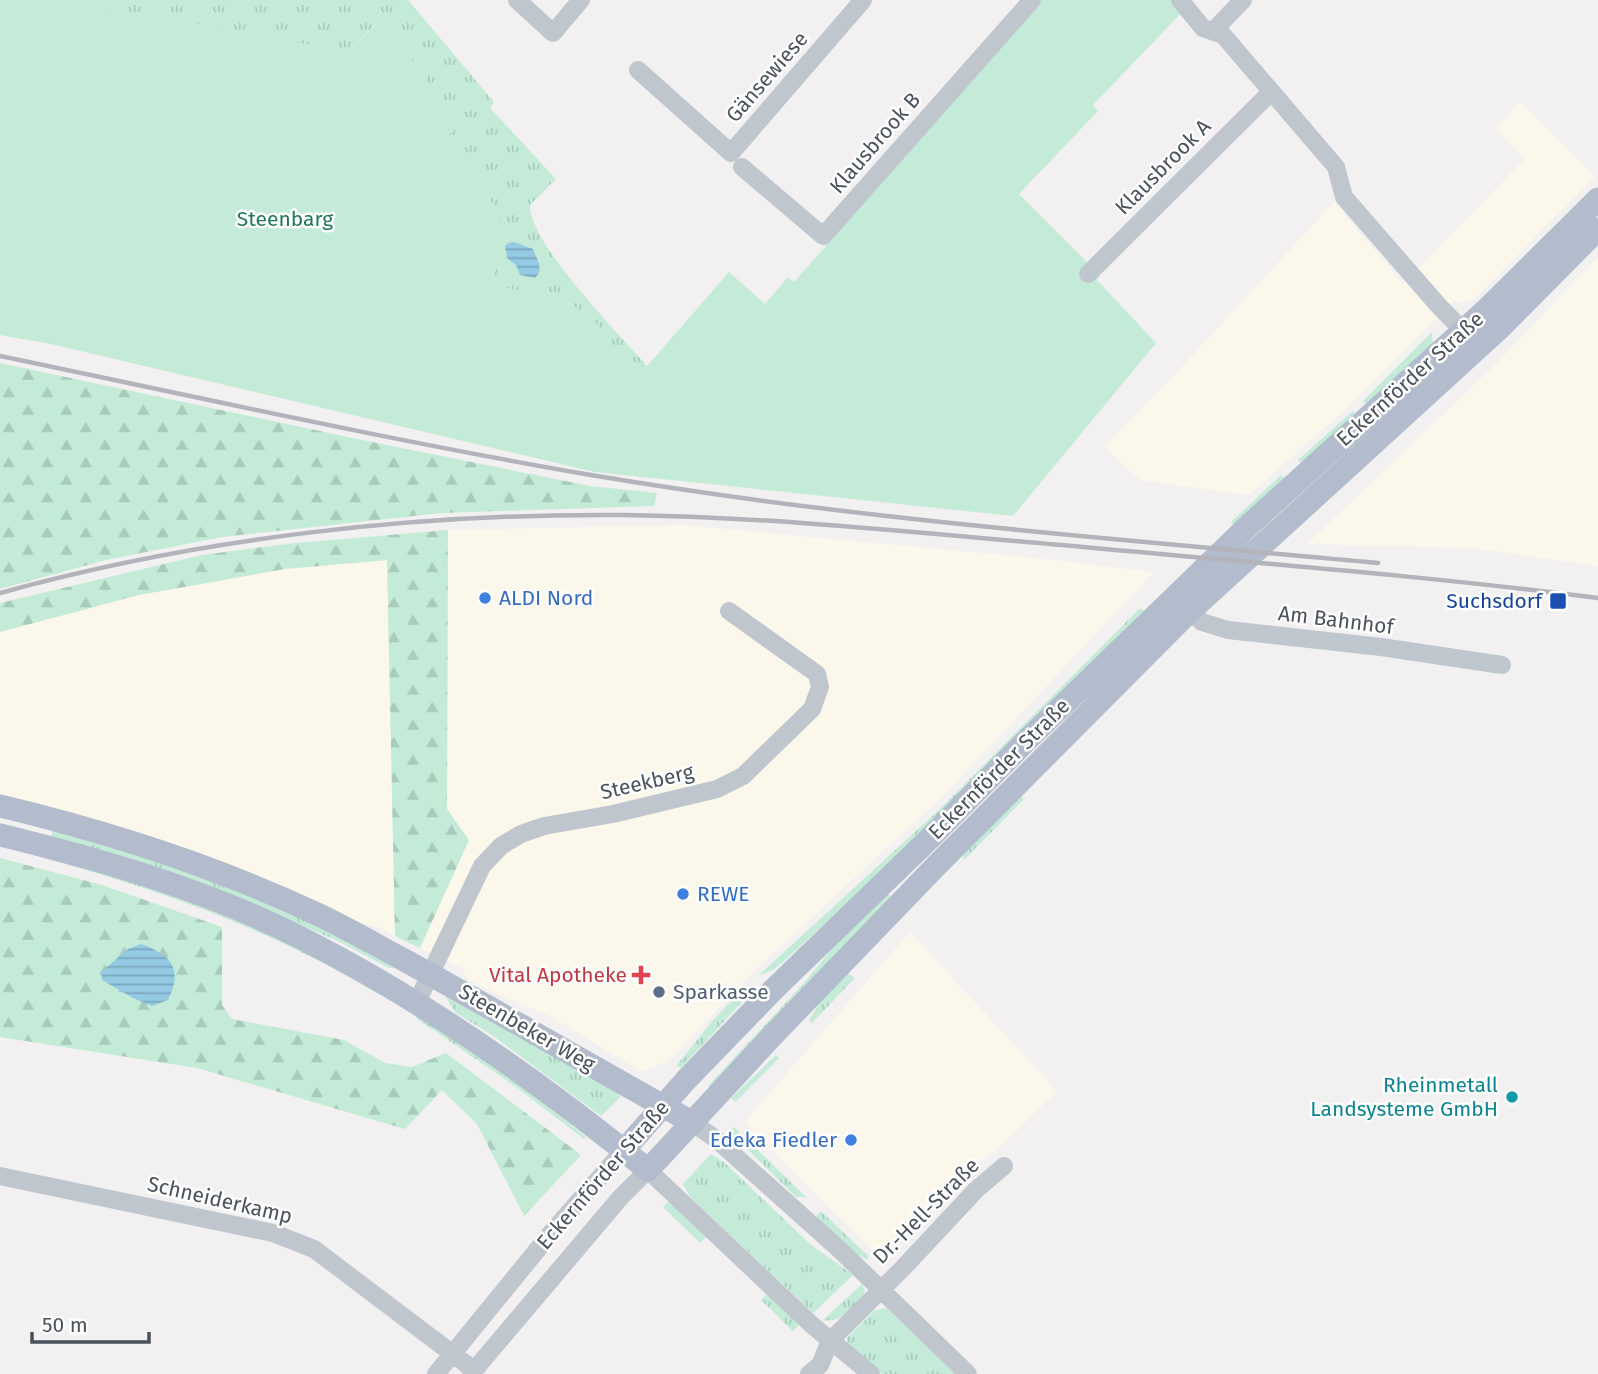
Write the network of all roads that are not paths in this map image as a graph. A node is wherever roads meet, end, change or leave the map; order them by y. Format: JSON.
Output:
{"nodes":[{"id":1,"x":517,"y":0,"type":"edge"},
{"id":2,"x":581,"y":0,"type":"edge"},
{"id":3,"x":863,"y":0,"type":"edge"},
{"id":4,"x":1032,"y":0,"type":"edge"},
{"id":5,"x":1180,"y":0,"type":"edge"},
{"id":6,"x":1243,"y":0,"type":"edge"},
{"id":7,"x":1213,"y":31,"type":"junction"},
{"id":8,"x":638,"y":70,"type":"dead end"},
{"id":9,"x":1271,"y":92,"type":"junction"},
{"id":10,"x":742,"y":167,"type":"dead end"},
{"id":11,"x":1598,"y":200,"type":"edge"},
{"id":12,"x":1598,"y":229,"type":"edge"},
{"id":13,"x":1088,"y":274,"type":"dead end"},
{"id":14,"x":1471,"y":339,"type":"junction"},
{"id":15,"x":1182,"y":605,"type":"junction"},
{"id":16,"x":729,"y":611,"type":"dead end"},
{"id":17,"x":1502,"y":664,"type":"dead end"},
{"id":18,"x":5,"y":807,"type":"edge"},
{"id":19,"x":2,"y":836,"type":"edge"},
{"id":20,"x":430,"y":974,"type":"junction"},
{"id":21,"x":417,"y":1002,"type":"junction"},
{"id":22,"x":663,"y":1106,"type":"junction"},
{"id":23,"x":693,"y":1123,"type":"junction"},
{"id":24,"x":624,"y":1150,"type":"junction"},
{"id":25,"x":1004,"y":1166,"type":"dead end"},
{"id":26,"x":648,"y":1170,"type":"junction"},
{"id":27,"x":0,"y":1176,"type":"edge"},
{"id":28,"x":881,"y":1290,"type":"junction"},
{"id":29,"x":830,"y":1341,"type":"junction"},
{"id":30,"x":453,"y":1353,"type":"junction"},
{"id":31,"x":472,"y":1372,"type":"edge"},
{"id":32,"x":436,"y":1374,"type":"edge"},
{"id":33,"x":809,"y":1374,"type":"edge"},
{"id":34,"x":871,"y":1374,"type":"edge"},
{"id":35,"x":968,"y":1374,"type":"edge"}],
"edges":[{"from":1,"to":2,"type":"street"},
{"from":3,"to":8,"type":"street","name":"Gänsewiese"},
{"from":4,"to":10,"type":"street","name":"Klausbrook B"},
{"from":5,"to":7,"type":"street"},
{"from":6,"to":7,"type":"street"},
{"from":7,"to":9,"type":"street"},
{"from":9,"to":13,"type":"street","name":"Klausbrook A"},
{"from":9,"to":14,"type":"street"},
{"from":11,"to":14,"type":"main road","name":"Eckernförder Straße"},
{"from":12,"to":14,"type":"main road","name":"Eckernförder Straße"},
{"from":14,"to":15,"type":"main road","name":"Eckernförder Straße"},
{"from":15,"to":17,"type":"street","name":"Am Bahnhof"},
{"from":15,"to":22,"type":"main road","name":"Eckernförder Straße"},
{"from":15,"to":23,"type":"main road","name":"Eckernförder Straße"},
{"from":16,"to":20,"type":"street","name":"Steekberg"},
{"from":18,"to":19,"type":"main road","name":"Steenbeker Weg"},
{"from":18,"to":20,"type":"main road","name":"Steenbeker Weg"},
{"from":19,"to":21,"type":"main road","name":"Steenbeker Weg"},
{"from":20,"to":21,"type":"street","name":"Steekberg"},
{"from":20,"to":22,"type":"main road","name":"Steenbeker Weg"},
{"from":21,"to":24,"type":"main road","name":"Steenbeker Weg"},
{"from":22,"to":23,"type":"main road","name":"Steenbeker Weg"},
{"from":22,"to":24,"type":"main road","name":"Eckernförder Straße"},
{"from":23,"to":26,"type":"main road","name":"Eckernförder Straße"},
{"from":23,"to":28,"type":"street","name":"Steenbeker Weg"},
{"from":24,"to":26,"type":"main road","name":"Steenbeker Weg"},
{"from":24,"to":30,"type":"street","name":"Eckernförder Straße"},
{"from":25,"to":28,"type":"street","name":"Dr.-Hell-Straße"},
{"from":26,"to":29,"type":"street","name":"Steenbeker Weg"},
{"from":26,"to":31,"type":"street","name":"Eckernförder Straße"},
{"from":27,"to":30,"type":"street","name":"Schneiderkamp"},
{"from":28,"to":29,"type":"street","name":"Dr.-Hell-Straße"},
{"from":28,"to":35,"type":"street","name":"Steenbeker Weg"},
{"from":29,"to":33,"type":"street","name":"Dr.-Hell-Straße"},
{"from":29,"to":34,"type":"street","name":"Steenbeker Weg"},
{"from":30,"to":31,"type":"street","name":"Schneiderkamp"},
{"from":30,"to":32,"type":"street","name":"Eckernförder Straße"}]}
